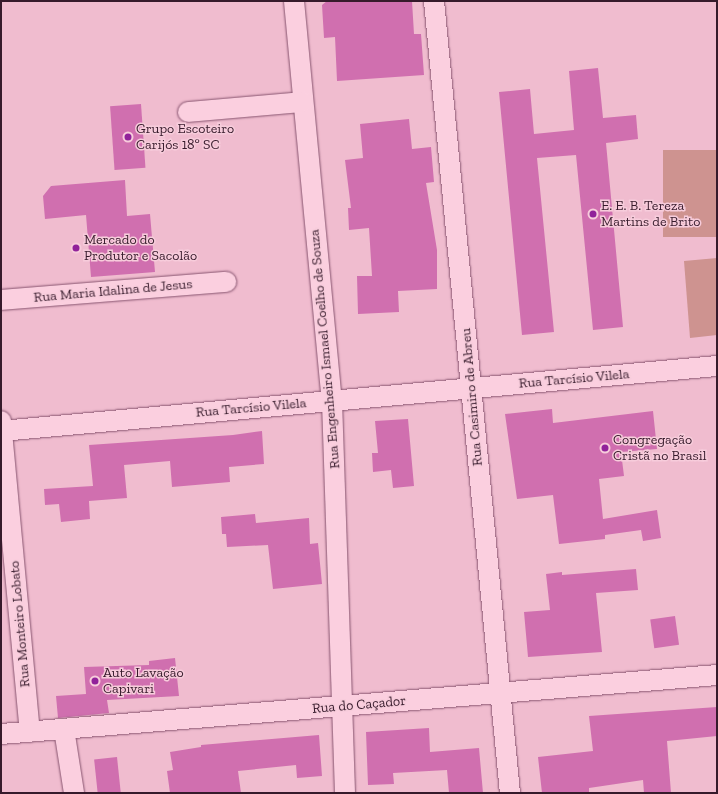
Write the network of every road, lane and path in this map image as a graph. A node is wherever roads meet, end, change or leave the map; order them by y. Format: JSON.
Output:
{"nodes":[{"id":1,"x":294,"y":1,"type":"edge"},
{"id":2,"x":434,"y":1,"type":"edge"},
{"id":3,"x":303,"y":102,"type":"junction"},
{"id":4,"x":188,"y":112,"type":"dead end"},
{"id":5,"x":226,"y":282,"type":"dead end"},
{"id":6,"x":1,"y":300,"type":"edge"},
{"id":7,"x":717,"y":366,"type":"edge"},
{"id":8,"x":471,"y":388,"type":"junction"},
{"id":9,"x":332,"y":401,"type":"junction"},
{"id":10,"x":1,"y":428,"type":"edge"},
{"id":11,"x":717,"y":675,"type":"edge"},
{"id":12,"x":500,"y":693,"type":"junction"},
{"id":13,"x":344,"y":706,"type":"junction"},
{"id":14,"x":64,"y":729,"type":"junction"},
{"id":15,"x":30,"y":732,"type":"junction"},
{"id":16,"x":1,"y":734,"type":"edge"},
{"id":17,"x":74,"y":793,"type":"edge"},
{"id":18,"x":345,"y":793,"type":"edge"},
{"id":19,"x":510,"y":793,"type":"edge"}],
"edges":[{"from":1,"to":3,"type":"street","name":"Rua Engenheiro Ismael Coelho de Souza"},
{"from":2,"to":8,"type":"street","name":"Rua Casimiro de Abreu"},
{"from":3,"to":4,"type":"street"},
{"from":3,"to":9,"type":"street","name":"Rua Engenheiro Ismael Coelho de Souza"},
{"from":5,"to":6,"type":"street","name":"Rua Maria Idalina de Jesus"},
{"from":7,"to":8,"type":"street","name":"Rua Tarcísio Vilela"},
{"from":8,"to":9,"type":"street","name":"Rua Tarcísio Vilela"},
{"from":8,"to":12,"type":"street","name":"Rua Casimiro de Abreu"},
{"from":9,"to":10,"type":"street","name":"Rua Tarcísio Vilela"},
{"from":9,"to":13,"type":"street","name":"Rua Engenheiro Ismael Coelho de Souza"},
{"from":10,"to":15,"type":"street","name":"Rua Monteiro Lobato"},
{"from":11,"to":12,"type":"street","name":"Rua do Caçador"},
{"from":12,"to":13,"type":"street","name":"Rua do Caçador"},
{"from":12,"to":19,"type":"street","name":"Rua Casimiro de Abreu"},
{"from":13,"to":14,"type":"street","name":"Rua do Caçador"},
{"from":13,"to":18,"type":"street","name":"Rua Engenheiro Ismael Coelho de Souza"},
{"from":14,"to":15,"type":"street","name":"Rua do Caçador"},
{"from":14,"to":17,"type":"street"},
{"from":15,"to":16,"type":"street","name":"Rua do Caçador"}]}
